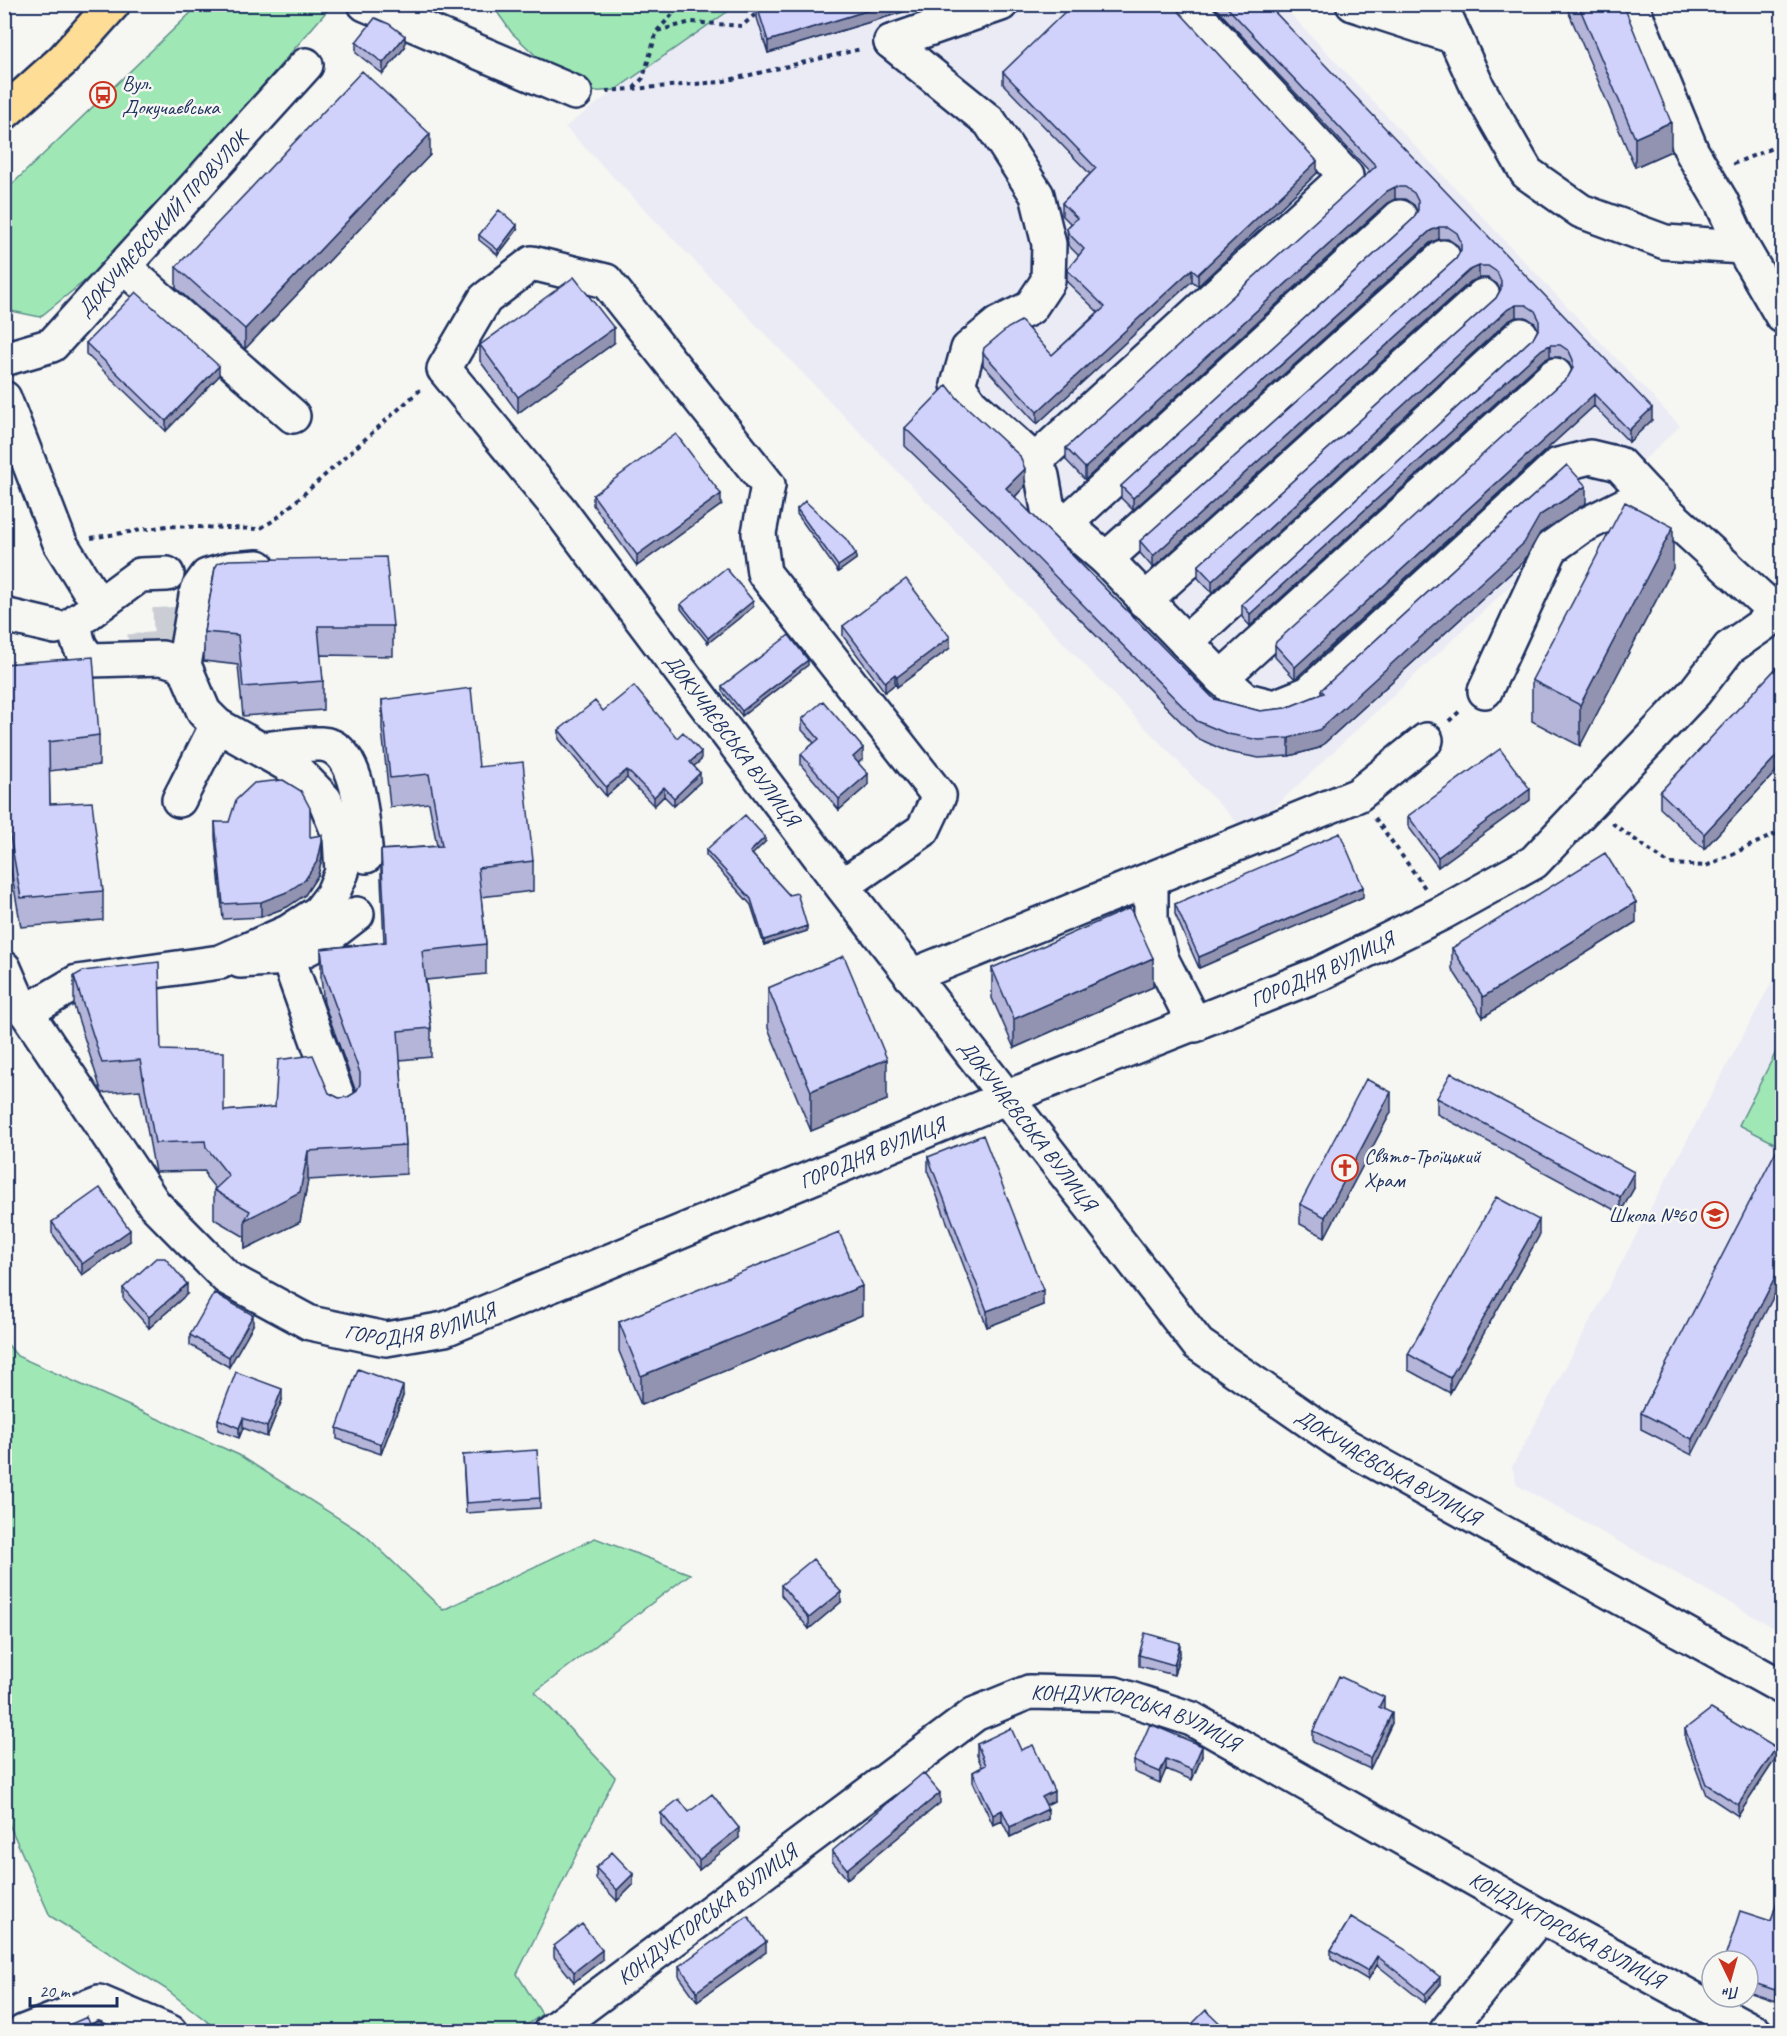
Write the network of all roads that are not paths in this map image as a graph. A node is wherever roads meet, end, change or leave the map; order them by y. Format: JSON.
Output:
{"nodes":[{"id":1,"x":113,"y":4,"type":"edge"},
{"id":2,"x":365,"y":4,"type":"edge"},
{"id":3,"x":1001,"y":4,"type":"edge"},
{"id":4,"x":1186,"y":4,"type":"edge"},
{"id":5,"x":1353,"y":4,"type":"edge"},
{"id":6,"x":1440,"y":4,"type":"edge"},
{"id":7,"x":1631,"y":4,"type":"edge"},
{"id":8,"x":1452,"y":36,"type":"dead end"},
{"id":9,"x":306,"y":65,"type":"dead end"},
{"id":10,"x":575,"y":93,"type":"road end"},
{"id":11,"x":4,"y":113,"type":"edge"},
{"id":12,"x":1400,"y":217,"type":"dead end"},
{"id":13,"x":1742,"y":247,"type":"junction"},
{"id":14,"x":1443,"y":257,"type":"dead end"},
{"id":15,"x":124,"y":267,"type":"junction"},
{"id":16,"x":1484,"y":296,"type":"dead end"},
{"id":17,"x":1782,"y":316,"type":"edge"},
{"id":18,"x":1521,"y":335,"type":"dead end"},
{"id":19,"x":4,"y":359,"type":"edge"},
{"id":20,"x":1555,"y":375,"type":"dead end"},
{"id":21,"x":4,"y":398,"type":"edge"},
{"id":22,"x":292,"y":416,"type":"dead end"},
{"id":23,"x":1035,"y":461,"type":"junction"},
{"id":24,"x":1647,"y":495,"type":"junction"},
{"id":25,"x":1066,"y":523,"type":"junction"},
{"id":26,"x":1106,"y":559,"type":"junction"},
{"id":27,"x":286,"y":566,"type":"edge"},
{"id":28,"x":166,"y":574,"type":"dead end"},
{"id":29,"x":88,"y":588,"type":"dead end"},
{"id":30,"x":1144,"y":601,"type":"junction"},
{"id":31,"x":1780,"y":612,"type":"edge"},
{"id":32,"x":4,"y":615,"type":"edge"},
{"id":33,"x":55,"y":627,"type":"dead end"},
{"id":34,"x":1186,"y":642,"type":"junction"},
{"id":35,"x":184,"y":665,"type":"junction"},
{"id":36,"x":1221,"y":678,"type":"junction"},
{"id":37,"x":1485,"y":691,"type":"road end"},
{"id":38,"x":217,"y":725,"type":"junction"},
{"id":39,"x":1426,"y":740,"type":"road end"},
{"id":40,"x":261,"y":749,"type":"junction"},
{"id":41,"x":179,"y":801,"type":"dead end"},
{"id":42,"x":366,"y":856,"type":"dead end"},
{"id":43,"x":1151,"y":881,"type":"junction"},
{"id":44,"x":842,"y":886,"type":"junction"},
{"id":45,"x":357,"y":914,"type":"dead end"},
{"id":46,"x":288,"y":958,"type":"junction"},
{"id":47,"x":220,"y":962,"type":"junction"},
{"id":48,"x":4,"y":968,"type":"edge"},
{"id":49,"x":911,"y":976,"type":"junction"},
{"id":50,"x":26,"y":1012,"type":"junction"},
{"id":51,"x":1195,"y":1025,"type":"junction"},
{"id":52,"x":1005,"y":1098,"type":"junction"},
{"id":53,"x":342,"y":1109,"type":"edge"},
{"id":54,"x":1782,"y":1687,"type":"edge"},
{"id":55,"x":1540,"y":1916,"type":"junction"},
{"id":56,"x":23,"y":2031,"type":"edge"},
{"id":57,"x":170,"y":2031,"type":"edge"},
{"id":58,"x":550,"y":2031,"type":"edge"},
{"id":59,"x":1446,"y":2031,"type":"edge"},
{"id":60,"x":1755,"y":2031,"type":"edge"}],
"edges":[{"from":1,"to":11,"type":"main road"},
{"from":2,"to":10,"type":"street"},
{"from":3,"to":23,"type":"street"},
{"from":4,"to":23,"type":"street"},
{"from":5,"to":8,"type":"street"},
{"from":6,"to":13,"type":"street"},
{"from":7,"to":13,"type":"street"},
{"from":9,"to":15,"type":"street","name":"ДОКУЧАЄВСЬКИЙ ПРОВУЛОК"},
{"from":12,"to":25,"type":"street"},
{"from":13,"to":17,"type":"street"},
{"from":14,"to":26,"type":"street"},
{"from":15,"to":19,"type":"street","name":"ДОКУЧАЄВСЬКИЙ ПРОВУЛОК"},
{"from":15,"to":22,"type":"street"},
{"from":16,"to":30,"type":"street"},
{"from":18,"to":34,"type":"street"},
{"from":20,"to":36,"type":"street"},
{"from":21,"to":29,"type":"street"},
{"from":23,"to":25,"type":"street"},
{"from":24,"to":31,"type":"street"},
{"from":24,"to":36,"type":"street"},
{"from":24,"to":37,"type":"street"},
{"from":25,"to":26,"type":"street"},
{"from":26,"to":30,"type":"street"},
{"from":27,"to":35,"type":"street"},
{"from":28,"to":35,"type":"street"},
{"from":30,"to":34,"type":"street"},
{"from":31,"to":51,"type":"street","name":"ГОРОДНЯ ВУЛИЦЯ"},
{"from":32,"to":33,"type":"street"},
{"from":34,"to":36,"type":"street"},
{"from":35,"to":38,"type":"street"},
{"from":38,"to":40,"type":"street"},
{"from":38,"to":41,"type":"street"},
{"from":39,"to":43,"type":"street"},
{"from":40,"to":42,"type":"street"},
{"from":40,"to":47,"type":"street"},
{"from":43,"to":49,"type":"street"},
{"from":43,"to":51,"type":"street"},
{"from":44,"to":44,"type":"street","name":"ДОКУЧАЄВСЬКА ВУЛИЦЯ"},
{"from":44,"to":49,"type":"street","name":"ДОКУЧАЄВСЬКА ВУЛИЦЯ"},
{"from":45,"to":46,"type":"street"},
{"from":46,"to":47,"type":"street"},
{"from":46,"to":53,"type":"street"},
{"from":47,"to":50,"type":"street"},
{"from":48,"to":50,"type":"street","name":"ГОРОДНЯ ВУЛИЦЯ"},
{"from":49,"to":52,"type":"street","name":"ДОКУЧАЄВСЬКА ВУЛИЦЯ"},
{"from":50,"to":52,"type":"street","name":"ГОРОДНЯ ВУЛИЦЯ"},
{"from":51,"to":52,"type":"street","name":"ГОРОДНЯ ВУЛИЦЯ"},
{"from":52,"to":54,"type":"street","name":"ДОКУЧАЄВСЬКА ВУЛИЦЯ"},
{"from":55,"to":58,"type":"street","name":"КОНДУКТОРСЬКА ВУЛИЦЯ"},
{"from":55,"to":59,"type":"street"},
{"from":55,"to":60,"type":"street","name":"КОНДУКТОРСЬКА ВУЛИЦЯ"},
{"from":56,"to":57,"type":"street"}]}
